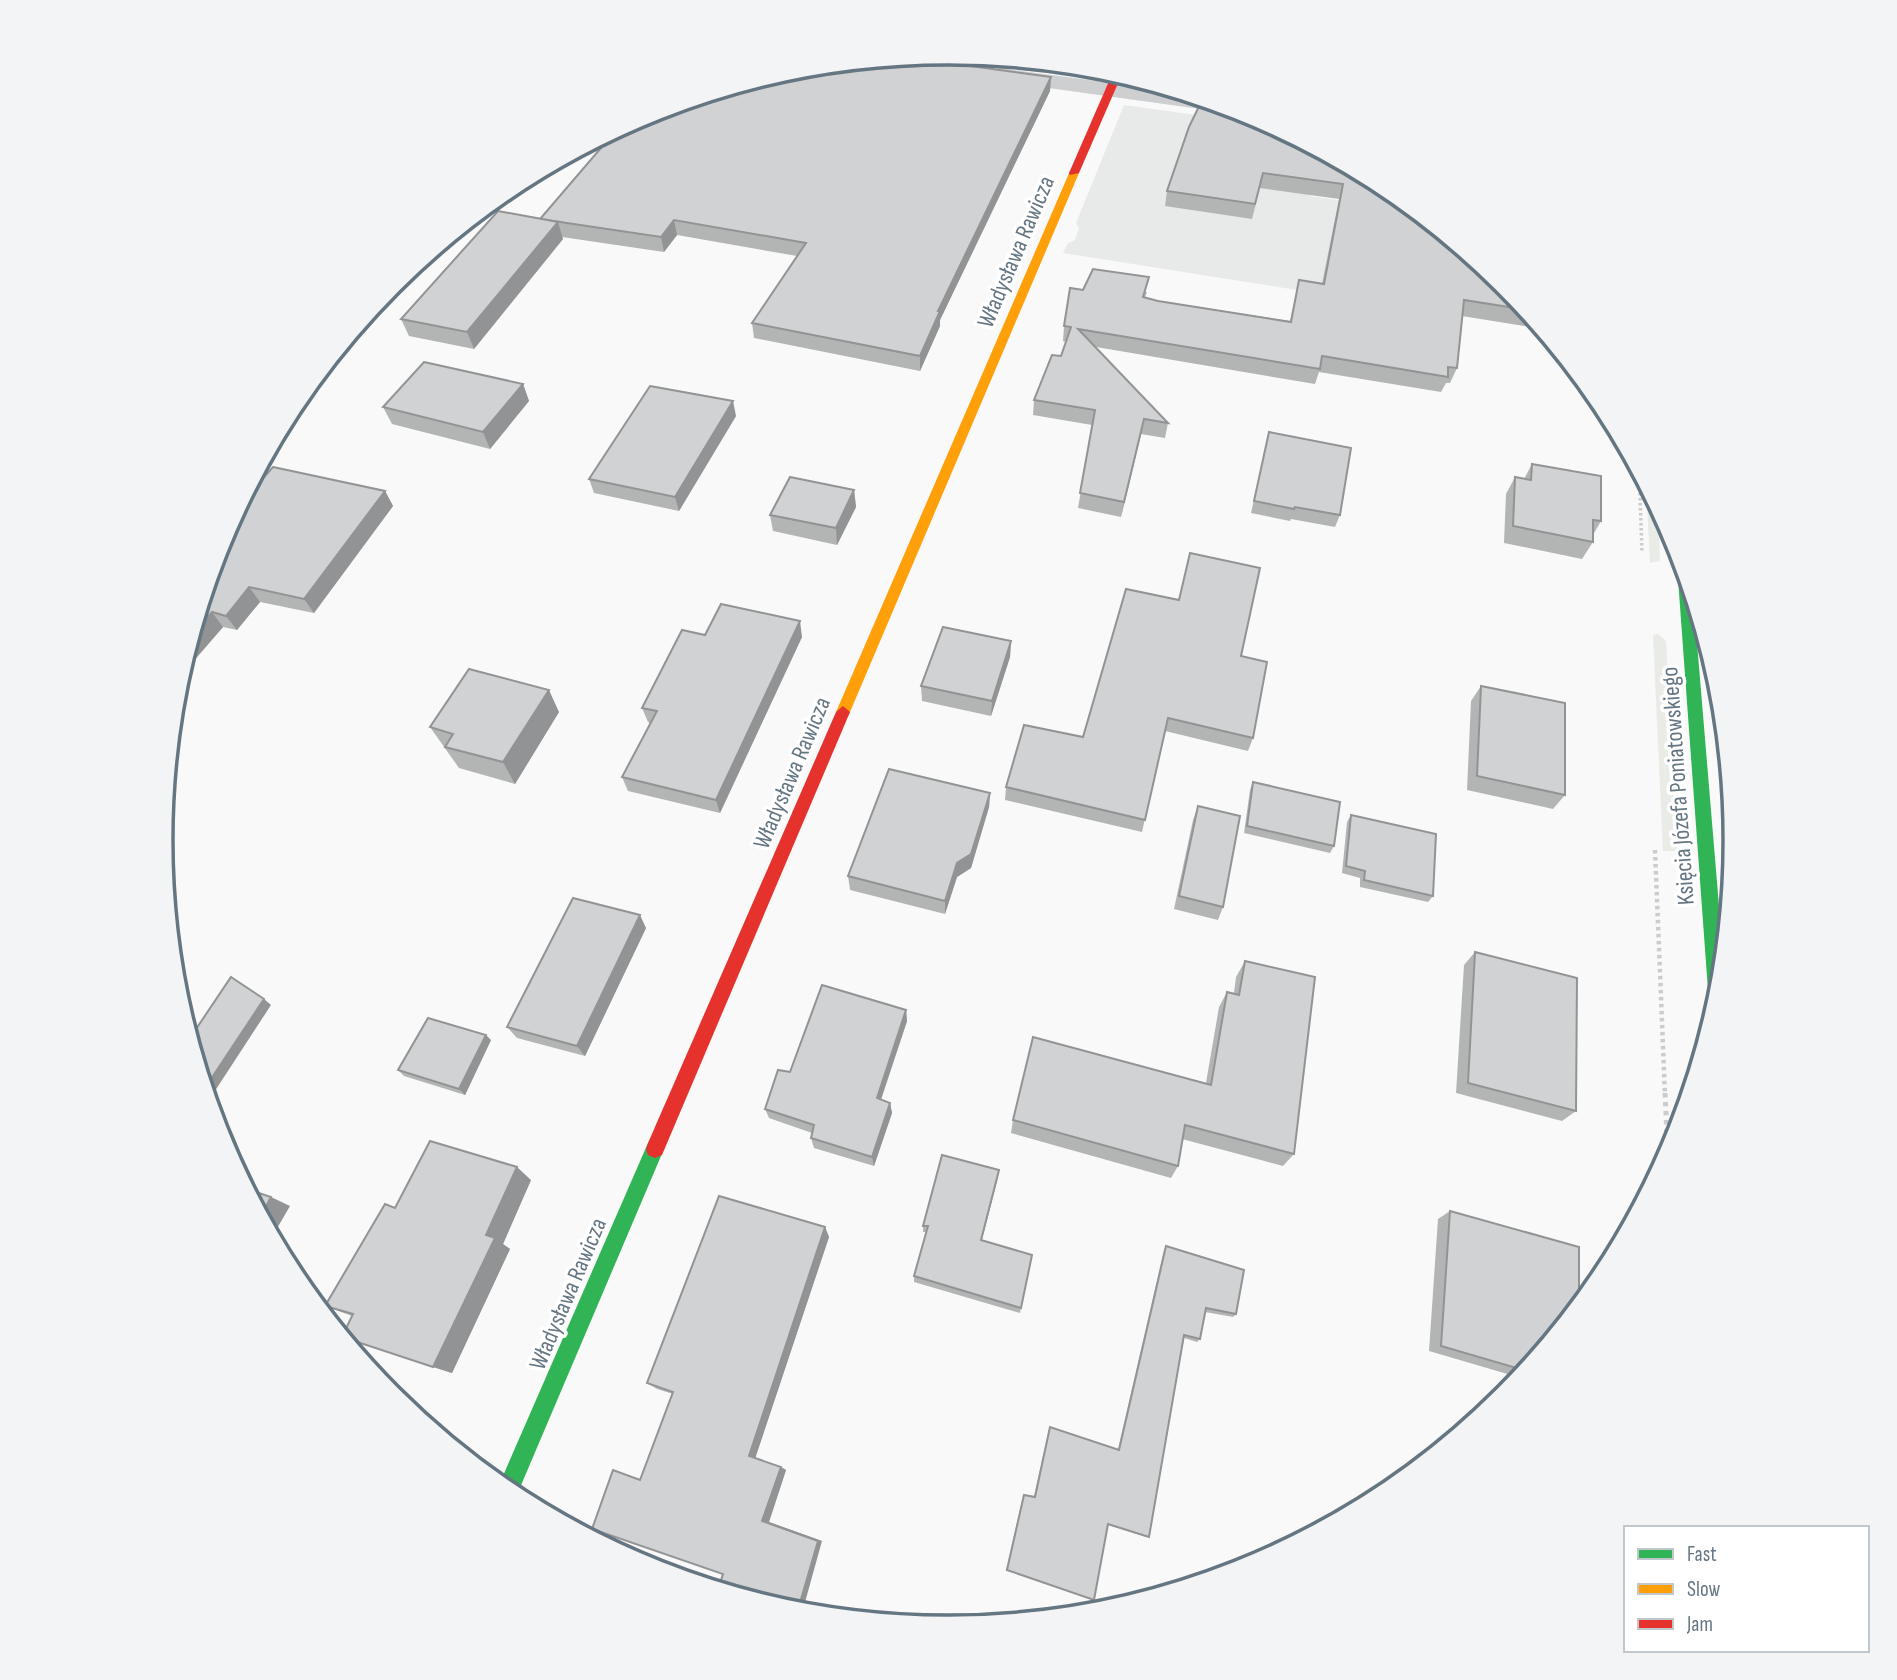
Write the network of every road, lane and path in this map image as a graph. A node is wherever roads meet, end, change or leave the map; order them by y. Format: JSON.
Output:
{"nodes":[{"id":1,"x":977,"y":72,"type":"edge"},
{"id":2,"x":1101,"y":80,"type":"edge"},
{"id":3,"x":1113,"y":83,"type":"edge"},
{"id":4,"x":1687,"y":605,"type":"edge"},
{"id":5,"x":1714,"y":957,"type":"edge"},
{"id":6,"x":513,"y":1481,"type":"edge"}],
"edges":[{"from":1,"to":2,"type":"street"},
{"from":3,"to":6,"type":"street","name":"Władysława Rawicza"},
{"from":4,"to":5,"type":"street","name":"Księcia Józefa Poniatowskiego"}]}
